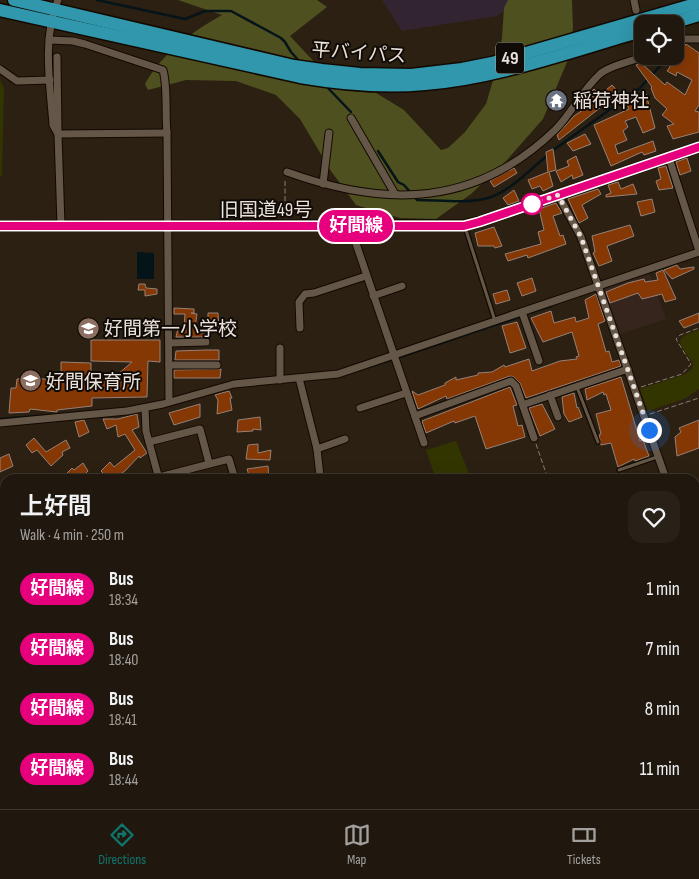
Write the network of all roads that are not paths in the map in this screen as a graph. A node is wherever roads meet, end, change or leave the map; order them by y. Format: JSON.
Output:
{"nodes":[{"id":1,"x":14,"y":0,"type":"edge"},
{"id":2,"x":634,"y":0,"type":"edge"},
{"id":3,"x":699,"y":2,"type":"edge"},
{"id":4,"x":0,"y":10,"type":"edge"},
{"id":5,"x":55,"y":10,"type":"edge"},
{"id":6,"x":636,"y":10,"type":"dead end"},
{"id":7,"x":699,"y":15,"type":"edge"},
{"id":8,"x":684,"y":20,"type":"edge"},
{"id":9,"x":634,"y":33,"type":"edge"},
{"id":10,"x":699,"y":39,"type":"edge"},
{"id":11,"x":49,"y":40,"type":"junction"},
{"id":12,"x":684,"y":40,"type":"edge"},
{"id":13,"x":57,"y":57,"type":"dead end"},
{"id":14,"x":634,"y":61,"type":"edge"},
{"id":15,"x":0,"y":69,"type":"edge"},
{"id":16,"x":319,"y":77,"type":"junction"},
{"id":17,"x":50,"y":80,"type":"junction"},
{"id":18,"x":351,"y":118,"type":"dead end"},
{"id":19,"x":167,"y":133,"type":"junction"},
{"id":20,"x":330,"y":133,"type":"dead end"},
{"id":21,"x":58,"y":134,"type":"junction"},
{"id":22,"x":699,"y":147,"type":"edge"},
{"id":23,"x":669,"y":158,"type":"junction"},
{"id":24,"x":288,"y":172,"type":"road end"},
{"id":25,"x":323,"y":184,"type":"junction"},
{"id":26,"x":394,"y":194,"type":"junction"},
{"id":27,"x":558,"y":195,"type":"junction"},
{"id":28,"x":61,"y":225,"type":"junction"},
{"id":29,"x":0,"y":226,"type":"edge"},
{"id":30,"x":167,"y":226,"type":"junction"},
{"id":31,"x":350,"y":226,"type":"junction"},
{"id":32,"x":464,"y":226,"type":"junction"},
{"id":33,"x":699,"y":252,"type":"edge"},
{"id":34,"x":366,"y":276,"type":"junction"},
{"id":35,"x":402,"y":286,"type":"dead end"},
{"id":36,"x":598,"y":286,"type":"junction"},
{"id":37,"x":373,"y":296,"type":"junction"},
{"id":38,"x":522,"y":312,"type":"junction"},
{"id":39,"x":495,"y":322,"type":"junction"},
{"id":40,"x":300,"y":328,"type":"dead end"},
{"id":41,"x":206,"y":342,"type":"dead end"},
{"id":42,"x":169,"y":343,"type":"junction"},
{"id":43,"x":280,"y":348,"type":"dead end"},
{"id":44,"x":393,"y":356,"type":"junction"},
{"id":45,"x":539,"y":361,"type":"dead end"},
{"id":46,"x":169,"y":365,"type":"junction"},
{"id":47,"x":217,"y":365,"type":"dead end"},
{"id":48,"x":628,"y":369,"type":"junction"},
{"id":49,"x":280,"y":380,"type":"junction"},
{"id":50,"x":300,"y":380,"type":"junction"},
{"id":51,"x":577,"y":387,"type":"junction"},
{"id":52,"x":406,"y":393,"type":"junction"},
{"id":53,"x":550,"y":395,"type":"junction"},
{"id":54,"x":169,"y":401,"type":"junction"},
{"id":55,"x":525,"y":404,"type":"dead end"},
{"id":56,"x":145,"y":408,"type":"junction"},
{"id":57,"x":360,"y":408,"type":"dead end"},
{"id":58,"x":415,"y":416,"type":"junction"},
{"id":59,"x":558,"y":417,"type":"dead end"},
{"id":60,"x":0,"y":422,"type":"edge"},
{"id":61,"x":534,"y":438,"type":"road end"},
{"id":62,"x":345,"y":439,"type":"dead end"},
{"id":63,"x":149,"y":442,"type":"junction"},
{"id":64,"x":598,"y":442,"type":"dead end"},
{"id":65,"x":424,"y":443,"type":"dead end"},
{"id":66,"x":317,"y":449,"type":"junction"},
{"id":67,"x":658,"y":457,"type":"junction"},
{"id":68,"x":209,"y":463,"type":"junction"},
{"id":69,"x":619,"y":470,"type":"dead end"},
{"id":70,"x":158,"y":474,"type":"edge"},
{"id":71,"x":172,"y":474,"type":"edge"},
{"id":72,"x":234,"y":474,"type":"edge"},
{"id":73,"x":320,"y":474,"type":"edge"},
{"id":74,"x":664,"y":474,"type":"edge"}],
"edges":[{"from":1,"to":5,"type":"highway","name":"平バイパス","number":"49"},
{"from":2,"to":6,"type":"street"},
{"from":3,"to":16,"type":"highway","name":"平バイパス","number":"49"},
{"from":4,"to":5,"type":"highway","name":"平バイパス","number":"49"},
{"from":5,"to":11,"type":"street"},
{"from":5,"to":16,"type":"highway","name":"平バイパス","number":"49"},
{"from":5,"to":16,"type":"highway","name":"平バイパス","number":"49"},
{"from":7,"to":8,"type":"highway"},
{"from":9,"to":16,"type":"highway","name":"平バイパス","number":"49"},
{"from":10,"to":12,"type":"street"},
{"from":11,"to":17,"type":"street"},
{"from":11,"to":19,"type":"street"},
{"from":13,"to":21,"type":"street"},
{"from":14,"to":26,"type":"street"},
{"from":15,"to":17,"type":"street"},
{"from":17,"to":21,"type":"street"},
{"from":18,"to":26,"type":"street"},
{"from":19,"to":21,"type":"street"},
{"from":19,"to":30,"type":"street"},
{"from":20,"to":25,"type":"street"},
{"from":21,"to":28,"type":"street"},
{"from":22,"to":23,"type":"street","name":"旧国道49号"},
{"from":23,"to":27,"type":"street","name":"旧国道49号"},
{"from":23,"to":33,"type":"street"},
{"from":24,"to":25,"type":"street"},
{"from":25,"to":26,"type":"street"},
{"from":27,"to":32,"type":"street","name":"旧国道49号"},
{"from":27,"to":36,"type":"street"},
{"from":28,"to":29,"type":"street","name":"旧国道49号"},
{"from":28,"to":30,"type":"street","name":"旧国道49号"},
{"from":30,"to":31,"type":"street","name":"旧国道49号"},
{"from":30,"to":42,"type":"street"},
{"from":31,"to":32,"type":"street","name":"旧国道49号"},
{"from":31,"to":34,"type":"street"},
{"from":32,"to":39,"type":"lane"},
{"from":33,"to":36,"type":"street"},
{"from":34,"to":37,"type":"street"},
{"from":34,"to":40,"type":"street"},
{"from":35,"to":37,"type":"street"},
{"from":36,"to":38,"type":"street"},
{"from":36,"to":48,"type":"street"},
{"from":37,"to":44,"type":"street"},
{"from":38,"to":39,"type":"street"},
{"from":38,"to":45,"type":"street"},
{"from":39,"to":44,"type":"street"},
{"from":41,"to":42,"type":"street"},
{"from":42,"to":46,"type":"street"},
{"from":43,"to":49,"type":"street"},
{"from":44,"to":50,"type":"street"},
{"from":44,"to":52,"type":"street"},
{"from":46,"to":47,"type":"street"},
{"from":46,"to":54,"type":"street"},
{"from":48,"to":51,"type":"street"},
{"from":48,"to":67,"type":"street"},
{"from":49,"to":50,"type":"street"},
{"from":49,"to":54,"type":"street"},
{"from":50,"to":66,"type":"street"},
{"from":51,"to":53,"type":"street"},
{"from":51,"to":64,"type":"lane"},
{"from":52,"to":57,"type":"street"},
{"from":52,"to":58,"type":"street"},
{"from":53,"to":55,"type":"street"},
{"from":53,"to":59,"type":"street"},
{"from":54,"to":56,"type":"street"},
{"from":56,"to":60,"type":"street"},
{"from":56,"to":63,"type":"street"},
{"from":58,"to":61,"type":"street"},
{"from":58,"to":65,"type":"street"},
{"from":62,"to":66,"type":"street"},
{"from":63,"to":68,"type":"street"},
{"from":63,"to":70,"type":"street"},
{"from":66,"to":73,"type":"street"},
{"from":67,"to":69,"type":"lane"},
{"from":67,"to":74,"type":"street"},
{"from":68,"to":71,"type":"street"},
{"from":68,"to":72,"type":"street"}]}
